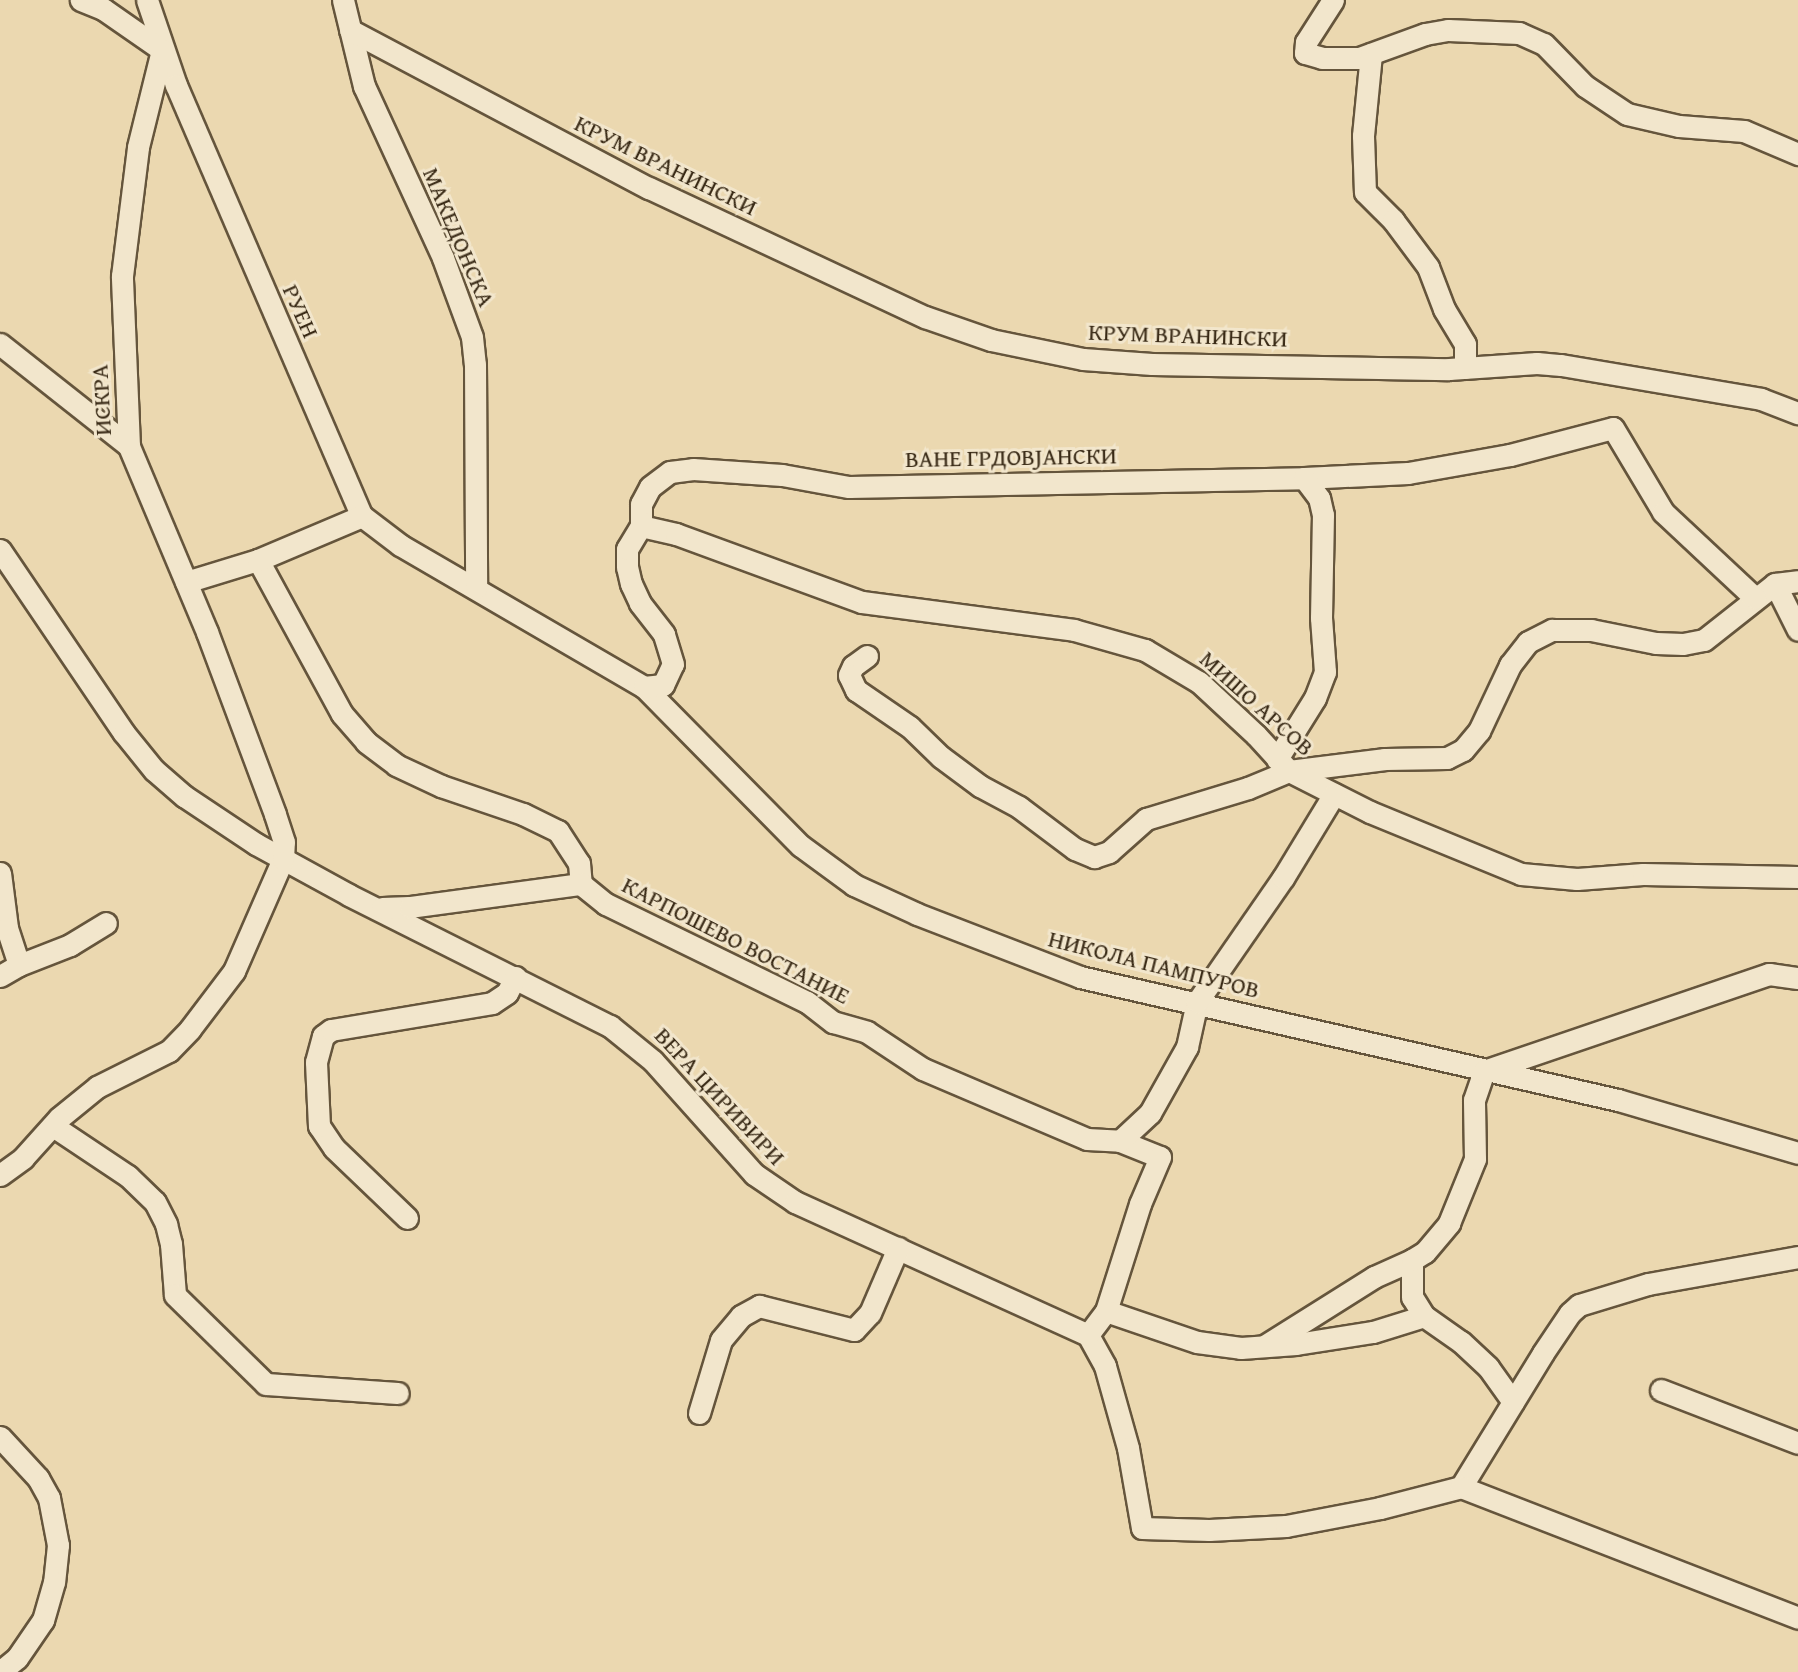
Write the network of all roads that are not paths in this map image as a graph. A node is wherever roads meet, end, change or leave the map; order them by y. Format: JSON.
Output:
{"nodes":[{"id":1,"x":81,"y":0,"type":"edge"},
{"id":2,"x":147,"y":0,"type":"edge"},
{"id":3,"x":343,"y":0,"type":"edge"},
{"id":4,"x":1333,"y":0,"type":"edge"},
{"id":5,"x":350,"y":30,"type":"junction"},
{"id":6,"x":162,"y":50,"type":"junction"},
{"id":7,"x":1371,"y":54,"type":"junction"},
{"id":8,"x":1798,"y":154,"type":"edge"},
{"id":9,"x":0,"y":344,"type":"edge"},
{"id":10,"x":1465,"y":368,"type":"junction"},
{"id":11,"x":1798,"y":413,"type":"edge"},
{"id":12,"x":129,"y":446,"type":"junction"},
{"id":13,"x":1304,"y":478,"type":"junction"},
{"id":14,"x":362,"y":516,"type":"junction"},
{"id":15,"x":641,"y":526,"type":"junction"},
{"id":16,"x":0,"y":550,"type":"edge"},
{"id":17,"x":258,"y":560,"type":"junction"},
{"id":18,"x":1798,"y":581,"type":"edge"},
{"id":19,"x":186,"y":582,"type":"junction"},
{"id":20,"x":1775,"y":584,"type":"junction"},
{"id":21,"x":476,"y":588,"type":"junction"},
{"id":22,"x":1755,"y":598,"type":"junction"},
{"id":23,"x":1798,"y":630,"type":"edge"},
{"id":24,"x":867,"y":656,"type":"dead end"},
{"id":25,"x":644,"y":687,"type":"junction"},
{"id":26,"x":1283,"y":765,"type":"junction"},
{"id":27,"x":1334,"y":794,"type":"junction"},
{"id":28,"x":283,"y":859,"type":"junction"},
{"id":29,"x":0,"y":873,"type":"edge"},
{"id":30,"x":1798,"y":877,"type":"edge"},
{"id":31,"x":581,"y":884,"type":"junction"},
{"id":32,"x":376,"y":908,"type":"junction"},
{"id":33,"x":106,"y":923,"type":"dead end"},
{"id":34,"x":19,"y":965,"type":"junction"},
{"id":35,"x":0,"y":976,"type":"edge"},
{"id":36,"x":515,"y":977,"type":"junction"},
{"id":37,"x":1798,"y":978,"type":"edge"},
{"id":38,"x":1198,"y":1002,"type":"junction"},
{"id":39,"x":1484,"y":1071,"type":"junction"},
{"id":40,"x":53,"y":1126,"type":"junction"},
{"id":41,"x":1121,"y":1141,"type":"junction"},
{"id":42,"x":1798,"y":1153,"type":"edge"},
{"id":43,"x":0,"y":1175,"type":"edge"},
{"id":44,"x":407,"y":1218,"type":"dead end"},
{"id":45,"x":898,"y":1248,"type":"junction"},
{"id":46,"x":1798,"y":1257,"type":"edge"},
{"id":47,"x":1412,"y":1260,"type":"junction"},
{"id":48,"x":1106,"y":1311,"type":"junction"},
{"id":49,"x":1424,"y":1316,"type":"junction"},
{"id":50,"x":1088,"y":1335,"type":"junction"},
{"id":51,"x":1263,"y":1347,"type":"junction"},
{"id":52,"x":1661,"y":1390,"type":"dead end"},
{"id":53,"x":398,"y":1393,"type":"dead end"},
{"id":54,"x":1513,"y":1402,"type":"junction"},
{"id":55,"x":699,"y":1413,"type":"dead end"},
{"id":56,"x":0,"y":1437,"type":"edge"},
{"id":57,"x":1798,"y":1443,"type":"edge"},
{"id":58,"x":1461,"y":1487,"type":"junction"},
{"id":59,"x":1798,"y":1618,"type":"edge"},
{"id":60,"x":0,"y":1672,"type":"edge"}],
"edges":[{"from":1,"to":6,"type":"street"},
{"from":2,"to":6,"type":"street","name":"РУЕН"},
{"from":3,"to":5,"type":"street","name":"МАКЕДОНСКА"},
{"from":4,"to":7,"type":"street"},
{"from":5,"to":10,"type":"street","name":"КРУМ ВРАНИНСКИ"},
{"from":5,"to":21,"type":"street","name":"МАКЕДОНСКА"},
{"from":6,"to":12,"type":"street","name":"ИСКРА"},
{"from":6,"to":14,"type":"street","name":"РУЕН"},
{"from":7,"to":8,"type":"street"},
{"from":7,"to":10,"type":"street"},
{"from":9,"to":12,"type":"street"},
{"from":10,"to":11,"type":"street","name":"КРУМ ВРАНИНСКИ"},
{"from":12,"to":19,"type":"street","name":"ИСКРА"},
{"from":13,"to":15,"type":"street","name":"ВАНЕ ГРДОВЈАНСКИ"},
{"from":13,"to":22,"type":"street","name":"ВАНЕ ГРДОВЈАНСКИ"},
{"from":13,"to":26,"type":"street"},
{"from":14,"to":17,"type":"street"},
{"from":14,"to":21,"type":"street","name":"РУЕН"},
{"from":15,"to":25,"type":"street","name":"ВАНЕ ГРДОВЈАНСКИ"},
{"from":15,"to":26,"type":"street","name":"МИШО АРСОВ"},
{"from":16,"to":28,"type":"street","name":"ВЕРА ЦИРИВИРИ"},
{"from":17,"to":19,"type":"street"},
{"from":17,"to":31,"type":"street"},
{"from":18,"to":20,"type":"street"},
{"from":19,"to":28,"type":"street","name":"ИСКРА"},
{"from":20,"to":22,"type":"street"},
{"from":20,"to":23,"type":"street"},
{"from":21,"to":25,"type":"street","name":"НИКОЛА ПАМПУРОВ"},
{"from":22,"to":26,"type":"street"},
{"from":24,"to":26,"type":"street"},
{"from":25,"to":38,"type":"street","name":"НИКОЛА ПАМПУРОВ"},
{"from":26,"to":27,"type":"street","name":"МИШО АРСОВ"},
{"from":27,"to":30,"type":"street","name":"МИШО АРСОВ"},
{"from":27,"to":38,"type":"street"},
{"from":28,"to":32,"type":"street","name":"ВЕРА ЦИРИВИРИ"},
{"from":28,"to":40,"type":"street"},
{"from":29,"to":34,"type":"street"},
{"from":31,"to":32,"type":"street"},
{"from":31,"to":41,"type":"street","name":"КАРПОШЕВО ВОСТАНИЕ"},
{"from":32,"to":36,"type":"street","name":"ВЕРА ЦИРИВИРИ"},
{"from":33,"to":34,"type":"street"},
{"from":34,"to":35,"type":"street"},
{"from":36,"to":44,"type":"street"},
{"from":36,"to":45,"type":"street","name":"ВЕРА ЦИРИВИРИ"},
{"from":37,"to":39,"type":"street"},
{"from":38,"to":39,"type":"street","name":"НИКОЛА ПАМПУРОВ"},
{"from":38,"to":41,"type":"street"},
{"from":39,"to":42,"type":"street","name":"НИКОЛА ПАМПУРОВ"},
{"from":39,"to":47,"type":"street"},
{"from":40,"to":43,"type":"street"},
{"from":40,"to":53,"type":"street"},
{"from":41,"to":48,"type":"street","name":"КАРПОШЕВО ВОСТАНИЕ"},
{"from":45,"to":50,"type":"street","name":"ВЕРА ЦИРИВИРИ"},
{"from":45,"to":55,"type":"street"},
{"from":46,"to":54,"type":"street"},
{"from":47,"to":49,"type":"street"},
{"from":47,"to":51,"type":"street"},
{"from":48,"to":50,"type":"street"},
{"from":48,"to":51,"type":"street"},
{"from":49,"to":51,"type":"street"},
{"from":49,"to":54,"type":"street"},
{"from":50,"to":58,"type":"street"},
{"from":52,"to":57,"type":"street"},
{"from":54,"to":58,"type":"street"},
{"from":56,"to":60,"type":"street"},
{"from":58,"to":59,"type":"street"}]}
